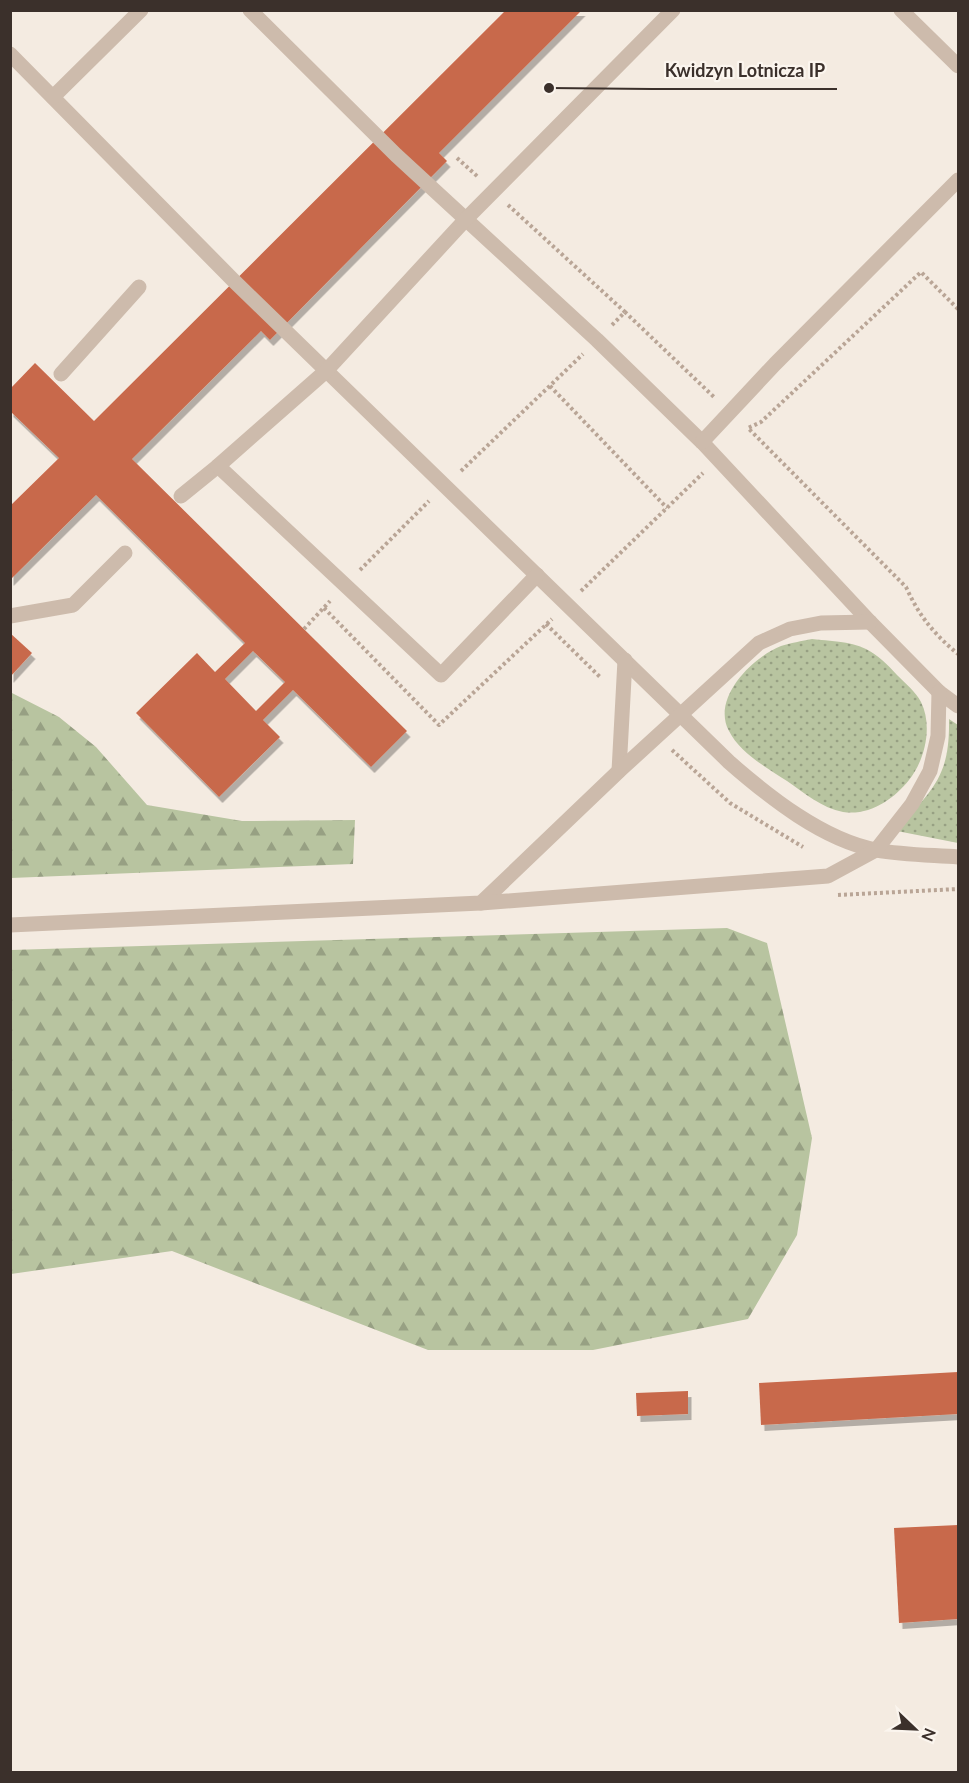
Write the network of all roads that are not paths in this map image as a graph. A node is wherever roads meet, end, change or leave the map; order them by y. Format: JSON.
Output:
{"nodes":[{"id":1,"x":141,"y":10,"type":"edge"},
{"id":2,"x":250,"y":10,"type":"edge"},
{"id":3,"x":673,"y":10,"type":"edge"},
{"id":4,"x":901,"y":10,"type":"edge"},
{"id":5,"x":10,"y":54,"type":"edge"},
{"id":6,"x":958,"y":66,"type":"edge"},
{"id":7,"x":53,"y":97,"type":"junction"},
{"id":8,"x":958,"y":180,"type":"edge"},
{"id":9,"x":466,"y":219,"type":"junction"},
{"id":10,"x":139,"y":287,"type":"dead end"},
{"id":11,"x":326,"y":371,"type":"junction"},
{"id":12,"x":61,"y":375,"type":"dead end"},
{"id":13,"x":702,"y":442,"type":"junction"},
{"id":14,"x":218,"y":466,"type":"junction"},
{"id":15,"x":180,"y":496,"type":"dead end"},
{"id":16,"x":125,"y":553,"type":"dead end"},
{"id":17,"x":537,"y":575,"type":"junction"},
{"id":18,"x":10,"y":616,"type":"edge"},
{"id":19,"x":870,"y":622,"type":"junction"},
{"id":20,"x":625,"y":660,"type":"junction"},
{"id":21,"x":939,"y":692,"type":"junction"},
{"id":22,"x":958,"y":706,"type":"edge"},
{"id":23,"x":681,"y":714,"type":"junction"},
{"id":24,"x":619,"y":771,"type":"junction"},
{"id":25,"x":876,"y":850,"type":"junction"},
{"id":26,"x":958,"y":857,"type":"edge"},
{"id":27,"x":481,"y":903,"type":"junction"},
{"id":28,"x":10,"y":925,"type":"edge"}],
"edges":[{"from":1,"to":7,"type":"lane"},
{"from":2,"to":9,"type":"lane"},
{"from":3,"to":9,"type":"lane"},
{"from":4,"to":6,"type":"lane"},
{"from":5,"to":7,"type":"lane"},
{"from":7,"to":11,"type":"lane"},
{"from":8,"to":13,"type":"lane"},
{"from":9,"to":11,"type":"lane"},
{"from":9,"to":13,"type":"lane"},
{"from":10,"to":12,"type":"lane"},
{"from":11,"to":14,"type":"lane"},
{"from":11,"to":17,"type":"lane"},
{"from":13,"to":19,"type":"lane"},
{"from":14,"to":15,"type":"lane"},
{"from":14,"to":17,"type":"lane"},
{"from":16,"to":18,"type":"lane"},
{"from":17,"to":20,"type":"lane"},
{"from":19,"to":21,"type":"lane"},
{"from":19,"to":23,"type":"lane"},
{"from":20,"to":23,"type":"lane"},
{"from":20,"to":24,"type":"lane"},
{"from":21,"to":22,"type":"lane"},
{"from":21,"to":25,"type":"lane"},
{"from":23,"to":24,"type":"lane"},
{"from":23,"to":25,"type":"lane"},
{"from":24,"to":27,"type":"lane"},
{"from":25,"to":26,"type":"lane"},
{"from":25,"to":27,"type":"lane"},
{"from":27,"to":28,"type":"lane"}]}
